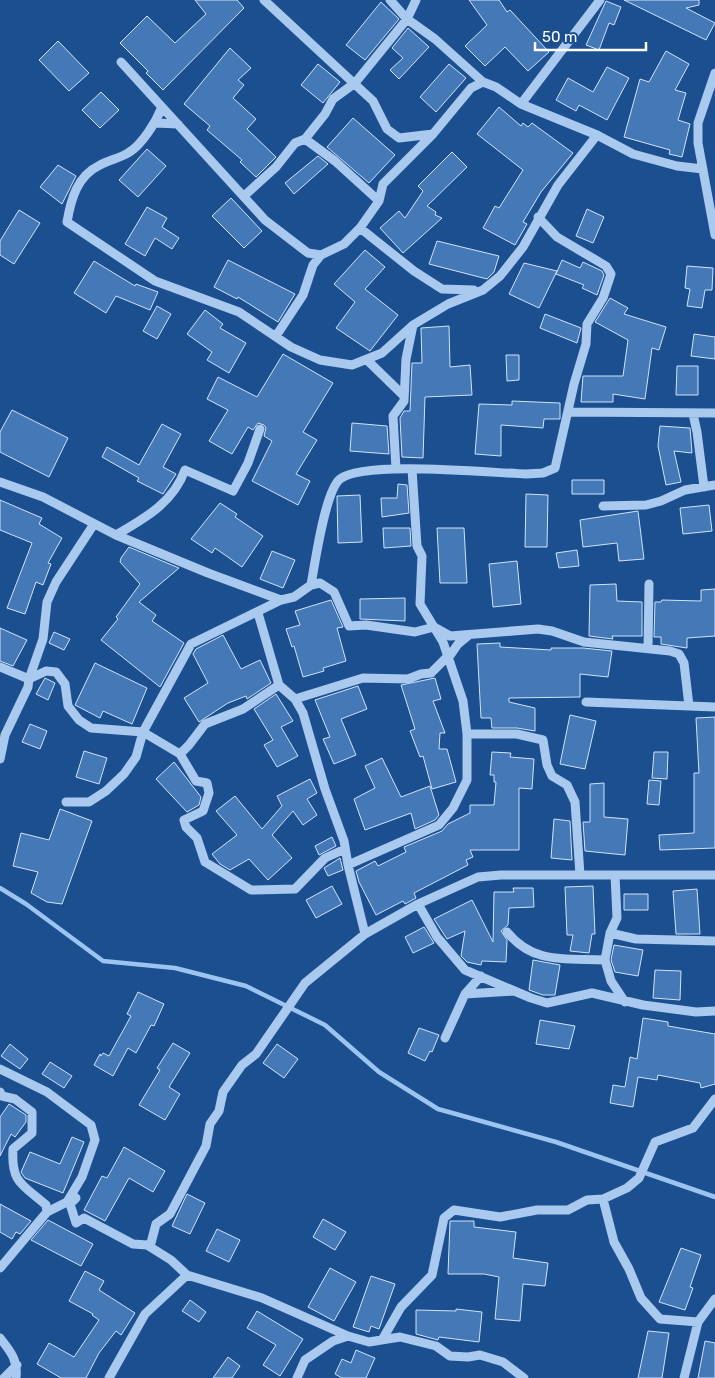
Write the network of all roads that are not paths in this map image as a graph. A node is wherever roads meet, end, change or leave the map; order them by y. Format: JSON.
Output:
{"nodes":[{"id":1,"x":264,"y":0,"type":"edge"},
{"id":2,"x":390,"y":0,"type":"edge"},
{"id":3,"x":416,"y":0,"type":"edge"},
{"id":4,"x":600,"y":0,"type":"edge"},
{"id":5,"x":407,"y":19,"type":"junction"},
{"id":6,"x":121,"y":62,"type":"dead end"},
{"id":7,"x":715,"y":73,"type":"edge"},
{"id":8,"x":484,"y":82,"type":"junction"},
{"id":9,"x":355,"y":83,"type":"junction"},
{"id":10,"x":522,"y":104,"type":"junction"},
{"id":11,"x":162,"y":107,"type":"junction"},
{"id":12,"x":156,"y":123,"type":"junction"},
{"id":13,"x":178,"y":124,"type":"junction"},
{"id":14,"x":433,"y":134,"type":"junction"},
{"id":15,"x":597,"y":135,"type":"junction"},
{"id":16,"x":305,"y":139,"type":"junction"},
{"id":17,"x":703,"y":169,"type":"junction"},
{"id":18,"x":244,"y":196,"type":"junction"},
{"id":19,"x":379,"y":201,"type":"junction"},
{"id":20,"x":538,"y":217,"type":"junction"},
{"id":21,"x":360,"y":228,"type":"junction"},
{"id":22,"x":715,"y":233,"type":"edge"},
{"id":23,"x":321,"y":255,"type":"junction"},
{"id":24,"x":484,"y":290,"type":"junction"},
{"id":25,"x":414,"y":326,"type":"junction"},
{"id":26,"x":276,"y":336,"type":"junction"},
{"id":27,"x":367,"y":360,"type":"junction"},
{"id":28,"x":404,"y":396,"type":"junction"},
{"id":29,"x":568,"y":412,"type":"junction"},
{"id":30,"x":715,"y":413,"type":"edge"},
{"id":31,"x":693,"y":414,"type":"junction"},
{"id":32,"x":260,"y":429,"type":"dead end"},
{"id":33,"x":396,"y":470,"type":"junction"},
{"id":34,"x":412,"y":470,"type":"junction"},
{"id":35,"x":0,"y":482,"type":"edge"},
{"id":36,"x":715,"y":485,"type":"edge"},
{"id":37,"x":704,"y":487,"type":"junction"},
{"id":38,"x":603,"y":506,"type":"dead end"},
{"id":39,"x":94,"y":524,"type":"junction"},
{"id":40,"x":116,"y":535,"type":"junction"},
{"id":41,"x":648,"y":584,"type":"dead end"},
{"id":42,"x":311,"y":585,"type":"junction"},
{"id":43,"x":281,"y":600,"type":"junction"},
{"id":44,"x":258,"y":613,"type":"junction"},
{"id":45,"x":434,"y":627,"type":"junction"},
{"id":46,"x":469,"y":635,"type":"junction"},
{"id":47,"x":648,"y":648,"type":"junction"},
{"id":48,"x":449,"y":656,"type":"junction"},
{"id":49,"x":0,"y":667,"type":"edge"},
{"id":50,"x":28,"y":679,"type":"junction"},
{"id":51,"x":279,"y":685,"type":"junction"},
{"id":52,"x":295,"y":699,"type":"junction"},
{"id":53,"x":586,"y":702,"type":"dead end"},
{"id":54,"x":690,"y":706,"type":"junction"},
{"id":55,"x":715,"y":707,"type":"edge"},
{"id":56,"x":143,"y":732,"type":"junction"},
{"id":57,"x":467,"y":734,"type":"junction"},
{"id":58,"x":180,"y":754,"type":"junction"},
{"id":59,"x":0,"y":759,"type":"edge"},
{"id":60,"x":66,"y":802,"type":"dead end"},
{"id":61,"x":345,"y":849,"type":"junction"},
{"id":62,"x":348,"y":865,"type":"junction"},
{"id":63,"x":580,"y":875,"type":"junction"},
{"id":64,"x":615,"y":875,"type":"junction"},
{"id":65,"x":715,"y":875,"type":"edge"},
{"id":66,"x":418,"y":904,"type":"junction"},
{"id":67,"x":506,"y":932,"type":"dead end"},
{"id":68,"x":610,"y":933,"type":"junction"},
{"id":69,"x":366,"y":934,"type":"junction"},
{"id":70,"x":715,"y":941,"type":"edge"},
{"id":71,"x":605,"y":960,"type":"junction"},
{"id":72,"x":481,"y":976,"type":"junction"},
{"id":73,"x":516,"y":991,"type":"junction"},
{"id":74,"x":465,"y":994,"type":"junction"},
{"id":75,"x":625,"y":1002,"type":"junction"},
{"id":76,"x":715,"y":1011,"type":"edge"},
{"id":77,"x":445,"y":1038,"type":"dead end"},
{"id":78,"x":0,"y":1069,"type":"edge"},
{"id":79,"x":0,"y":1092,"type":"edge"},
{"id":80,"x":715,"y":1099,"type":"edge"},
{"id":81,"x":82,"y":1176,"type":"junction"},
{"id":82,"x":602,"y":1199,"type":"junction"},
{"id":83,"x":47,"y":1212,"type":"junction"},
{"id":84,"x":147,"y":1245,"type":"junction"},
{"id":85,"x":0,"y":1268,"type":"edge"},
{"id":86,"x":187,"y":1275,"type":"junction"},
{"id":87,"x":715,"y":1299,"type":"edge"},
{"id":88,"x":698,"y":1322,"type":"junction"},
{"id":89,"x":348,"y":1336,"type":"junction"},
{"id":90,"x":0,"y":1338,"type":"edge"},
{"id":91,"x":382,"y":1340,"type":"junction"},
{"id":92,"x":17,"y":1365,"type":"junction"},
{"id":93,"x":4,"y":1378,"type":"edge"},
{"id":94,"x":16,"y":1378,"type":"edge"},
{"id":95,"x":109,"y":1378,"type":"edge"},
{"id":96,"x":297,"y":1378,"type":"edge"},
{"id":97,"x":524,"y":1378,"type":"edge"},
{"id":98,"x":684,"y":1378,"type":"edge"}],
"edges":[{"from":1,"to":9,"type":"street"},
{"from":2,"to":5,"type":"street"},
{"from":3,"to":5,"type":"street"},
{"from":4,"to":10,"type":"street"},
{"from":5,"to":8,"type":"street"},
{"from":5,"to":9,"type":"street"},
{"from":6,"to":11,"type":"street"},
{"from":7,"to":17,"type":"street"},
{"from":8,"to":10,"type":"street"},
{"from":8,"to":14,"type":"street"},
{"from":9,"to":14,"type":"street"},
{"from":9,"to":16,"type":"street"},
{"from":10,"to":15,"type":"street"},
{"from":11,"to":12,"type":"street"},
{"from":11,"to":13,"type":"street"},
{"from":12,"to":13,"type":"street"},
{"from":12,"to":26,"type":"street"},
{"from":13,"to":18,"type":"street"},
{"from":14,"to":19,"type":"street"},
{"from":15,"to":17,"type":"street"},
{"from":15,"to":20,"type":"street"},
{"from":16,"to":18,"type":"street"},
{"from":16,"to":19,"type":"street"},
{"from":17,"to":22,"type":"street"},
{"from":18,"to":23,"type":"street"},
{"from":19,"to":21,"type":"street"},
{"from":20,"to":24,"type":"street"},
{"from":20,"to":29,"type":"street"},
{"from":21,"to":23,"type":"street"},
{"from":21,"to":24,"type":"street"},
{"from":23,"to":26,"type":"street"},
{"from":24,"to":25,"type":"street"},
{"from":25,"to":27,"type":"street"},
{"from":25,"to":28,"type":"street"},
{"from":26,"to":27,"type":"street"},
{"from":27,"to":28,"type":"street"},
{"from":28,"to":33,"type":"street"},
{"from":29,"to":31,"type":"street"},
{"from":29,"to":34,"type":"street"},
{"from":30,"to":31,"type":"street"},
{"from":31,"to":37,"type":"street"},
{"from":32,"to":40,"type":"street"},
{"from":33,"to":34,"type":"street"},
{"from":33,"to":42,"type":"street"},
{"from":34,"to":45,"type":"street"},
{"from":35,"to":39,"type":"street"},
{"from":36,"to":37,"type":"street"},
{"from":37,"to":38,"type":"street"},
{"from":39,"to":40,"type":"street"},
{"from":39,"to":50,"type":"street"},
{"from":40,"to":43,"type":"street"},
{"from":41,"to":47,"type":"street"},
{"from":42,"to":43,"type":"street"},
{"from":42,"to":45,"type":"street"},
{"from":43,"to":44,"type":"street"},
{"from":44,"to":51,"type":"street"},
{"from":44,"to":56,"type":"street"},
{"from":45,"to":46,"type":"street"},
{"from":45,"to":48,"type":"street"},
{"from":46,"to":47,"type":"street"},
{"from":46,"to":48,"type":"street"},
{"from":47,"to":54,"type":"street"},
{"from":48,"to":52,"type":"street"},
{"from":48,"to":57,"type":"street"},
{"from":49,"to":50,"type":"street"},
{"from":50,"to":56,"type":"street"},
{"from":50,"to":59,"type":"street"},
{"from":51,"to":52,"type":"street"},
{"from":51,"to":58,"type":"street"},
{"from":52,"to":61,"type":"street"},
{"from":53,"to":54,"type":"street"},
{"from":54,"to":55,"type":"street"},
{"from":56,"to":58,"type":"street"},
{"from":56,"to":60,"type":"street"},
{"from":57,"to":62,"type":"street"},
{"from":57,"to":63,"type":"street"},
{"from":58,"to":61,"type":"street"},
{"from":61,"to":62,"type":"street"},
{"from":62,"to":69,"type":"street"},
{"from":63,"to":64,"type":"street"},
{"from":63,"to":66,"type":"street"},
{"from":64,"to":65,"type":"street"},
{"from":64,"to":68,"type":"street"},
{"from":66,"to":69,"type":"street"},
{"from":66,"to":72,"type":"street"},
{"from":67,"to":71,"type":"street"},
{"from":68,"to":70,"type":"street"},
{"from":68,"to":71,"type":"street"},
{"from":69,"to":84,"type":"street"},
{"from":71,"to":75,"type":"street"},
{"from":72,"to":73,"type":"street"},
{"from":72,"to":74,"type":"street"},
{"from":73,"to":74,"type":"street"},
{"from":73,"to":75,"type":"street"},
{"from":74,"to":77,"type":"street"},
{"from":75,"to":76,"type":"street"},
{"from":78,"to":81,"type":"street"},
{"from":79,"to":83,"type":"street"},
{"from":80,"to":82,"type":"street"},
{"from":81,"to":83,"type":"street"},
{"from":81,"to":84,"type":"street"},
{"from":82,"to":88,"type":"street"},
{"from":82,"to":91,"type":"street"},
{"from":83,"to":85,"type":"street"},
{"from":84,"to":86,"type":"street"},
{"from":86,"to":89,"type":"street"},
{"from":86,"to":95,"type":"street"},
{"from":87,"to":88,"type":"street"},
{"from":88,"to":98,"type":"street"},
{"from":89,"to":91,"type":"street"},
{"from":89,"to":96,"type":"street"},
{"from":90,"to":92,"type":"street"},
{"from":91,"to":97,"type":"street"},
{"from":92,"to":93,"type":"street"},
{"from":92,"to":94,"type":"street"}]}
